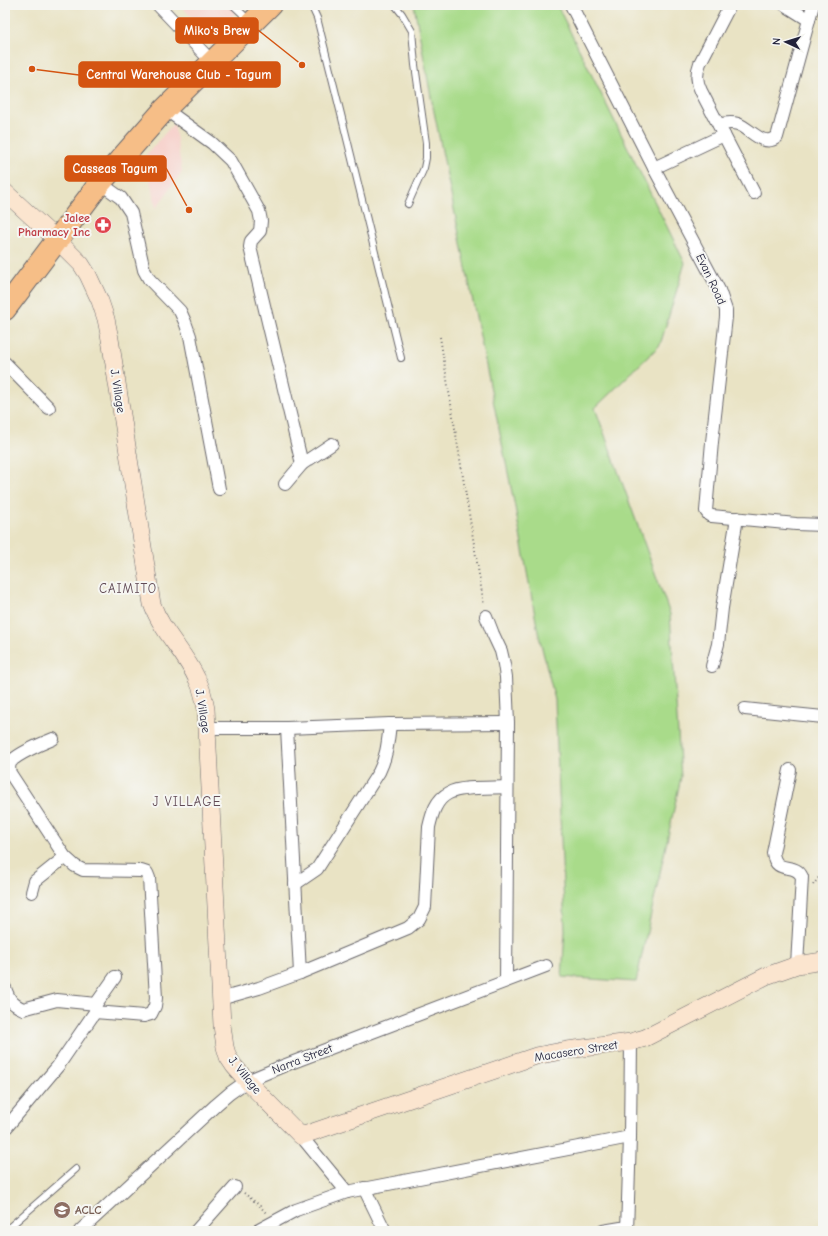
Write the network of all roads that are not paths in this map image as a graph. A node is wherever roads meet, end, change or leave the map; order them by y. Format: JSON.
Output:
{"nodes":[{"id":1,"x":158,"y":5,"type":"edge"},
{"id":2,"x":233,"y":5,"type":"edge"},
{"id":3,"x":270,"y":5,"type":"edge"},
{"id":4,"x":311,"y":5,"type":"edge"},
{"id":5,"x":395,"y":5,"type":"edge"},
{"id":6,"x":571,"y":5,"type":"edge"},
{"id":7,"x":730,"y":5,"type":"edge"},
{"id":8,"x":785,"y":5,"type":"edge"},
{"id":9,"x":813,"y":5,"type":"edge"},
{"id":10,"x":809,"y":20,"type":"junction"},
{"id":11,"x":252,"y":23,"type":"junction"},
{"id":12,"x":212,"y":62,"type":"junction"},
{"id":13,"x":165,"y":109,"type":"junction"},
{"id":14,"x":721,"y":130,"type":"junction"},
{"id":15,"x":654,"y":168,"type":"junction"},
{"id":16,"x":100,"y":183,"type":"junction"},
{"id":17,"x":5,"y":192,"type":"edge"},
{"id":18,"x":754,"y":193,"type":"dead end"},
{"id":19,"x":408,"y":204,"type":"dead end"},
{"id":20,"x":57,"y":240,"type":"junction"},
{"id":21,"x":5,"y":309,"type":"edge"},
{"id":22,"x":401,"y":358,"type":"dead end"},
{"id":23,"x":5,"y":363,"type":"edge"},
{"id":24,"x":49,"y":408,"type":"dead end"},
{"id":25,"x":332,"y":444,"type":"dead end"},
{"id":26,"x":302,"y":464,"type":"junction"},
{"id":27,"x":285,"y":484,"type":"dead end"},
{"id":28,"x":219,"y":489,"type":"dead end"},
{"id":29,"x":737,"y":518,"type":"junction"},
{"id":30,"x":823,"y":525,"type":"edge"},
{"id":31,"x":486,"y":616,"type":"road end"},
{"id":32,"x":712,"y":666,"type":"dead end"},
{"id":33,"x":745,"y":709,"type":"dead end"},
{"id":34,"x":823,"y":717,"type":"edge"},
{"id":35,"x":508,"y":723,"type":"junction"},
{"id":36,"x":390,"y":724,"type":"junction"},
{"id":37,"x":207,"y":728,"type":"junction"},
{"id":38,"x":287,"y":728,"type":"junction"},
{"id":39,"x":53,"y":739,"type":"dead end"},
{"id":40,"x":790,"y":770,"type":"dead end"},
{"id":41,"x":507,"y":787,"type":"junction"},
{"id":42,"x":65,"y":857,"type":"junction"},
{"id":43,"x":295,"y":884,"type":"junction"},
{"id":44,"x":32,"y":892,"type":"dead end"},
{"id":45,"x":823,"y":961,"type":"edge"},
{"id":46,"x":797,"y":965,"type":"junction"},
{"id":47,"x":546,"y":966,"type":"dead end"},
{"id":48,"x":300,"y":973,"type":"junction"},
{"id":49,"x":115,"y":977,"type":"dead end"},
{"id":50,"x":506,"y":981,"type":"junction"},
{"id":51,"x":5,"y":988,"type":"edge"},
{"id":52,"x":220,"y":999,"type":"junction"},
{"id":53,"x":96,"y":1008,"type":"junction"},
{"id":54,"x":631,"y":1042,"type":"junction"},
{"id":55,"x":247,"y":1081,"type":"junction"},
{"id":56,"x":5,"y":1129,"type":"edge"},
{"id":57,"x":301,"y":1136,"type":"junction"},
{"id":58,"x":630,"y":1137,"type":"junction"},
{"id":59,"x":76,"y":1169,"type":"dead end"},
{"id":60,"x":235,"y":1187,"type":"road end"},
{"id":61,"x":364,"y":1188,"type":"junction"},
{"id":62,"x":347,"y":1192,"type":"junction"},
{"id":63,"x":627,"y":1229,"type":"edge"},
{"id":64,"x":5,"y":1231,"type":"edge"},
{"id":65,"x":80,"y":1231,"type":"edge"},
{"id":66,"x":196,"y":1231,"type":"edge"},
{"id":67,"x":257,"y":1231,"type":"edge"},
{"id":68,"x":385,"y":1231,"type":"edge"},
{"id":69,"x":603,"y":1231,"type":"edge"}],
"edges":[{"from":1,"to":12,"type":"street"},
{"from":2,"to":11,"type":"lane"},
{"from":3,"to":11,"type":"highway"},
{"from":4,"to":22,"type":"lane"},
{"from":5,"to":19,"type":"lane"},
{"from":6,"to":15,"type":"street","name":"Evan Road"},
{"from":7,"to":14,"type":"street"},
{"from":8,"to":10,"type":"street"},
{"from":9,"to":10,"type":"street"},
{"from":10,"to":14,"type":"street"},
{"from":11,"to":12,"type":"highway"},
{"from":12,"to":13,"type":"highway"},
{"from":13,"to":16,"type":"highway"},
{"from":13,"to":26,"type":"street"},
{"from":14,"to":15,"type":"street"},
{"from":14,"to":18,"type":"street"},
{"from":15,"to":29,"type":"street","name":"Evan Road"},
{"from":16,"to":20,"type":"highway"},
{"from":16,"to":28,"type":"street"},
{"from":17,"to":20,"type":"street","name":"J. Village"},
{"from":20,"to":21,"type":"highway"},
{"from":20,"to":37,"type":"street","name":"J. Village"},
{"from":23,"to":24,"type":"street"},
{"from":25,"to":26,"type":"street"},
{"from":26,"to":27,"type":"street"},
{"from":29,"to":30,"type":"street","name":"Evan Road"},
{"from":29,"to":32,"type":"street"},
{"from":31,"to":35,"type":"street"},
{"from":33,"to":34,"type":"street"},
{"from":35,"to":36,"type":"street"},
{"from":35,"to":41,"type":"street"},
{"from":36,"to":38,"type":"street"},
{"from":36,"to":43,"type":"street"},
{"from":37,"to":38,"type":"street"},
{"from":37,"to":52,"type":"street","name":"J. Village"},
{"from":38,"to":43,"type":"street"},
{"from":39,"to":42,"type":"street"},
{"from":40,"to":46,"type":"street"},
{"from":41,"to":48,"type":"street"},
{"from":41,"to":50,"type":"street"},
{"from":42,"to":44,"type":"street"},
{"from":42,"to":53,"type":"street"},
{"from":43,"to":48,"type":"street"},
{"from":45,"to":46,"type":"street","name":"Macasero Street"},
{"from":46,"to":54,"type":"street","name":"Macasero Street"},
{"from":47,"to":50,"type":"street","name":"Narra Street"},
{"from":48,"to":52,"type":"street"},
{"from":49,"to":53,"type":"street"},
{"from":50,"to":55,"type":"street","name":"Narra Street"},
{"from":51,"to":53,"type":"street"},
{"from":52,"to":55,"type":"street","name":"J. Village"},
{"from":53,"to":56,"type":"street"},
{"from":54,"to":57,"type":"street","name":"Macasero Street"},
{"from":54,"to":58,"type":"street"},
{"from":55,"to":57,"type":"street","name":"J. Village"},
{"from":55,"to":65,"type":"street","name":"Narra Street"},
{"from":57,"to":62,"type":"street"},
{"from":58,"to":61,"type":"street"},
{"from":58,"to":63,"type":"street"},
{"from":59,"to":64,"type":"lane"},
{"from":60,"to":66,"type":"street"},
{"from":61,"to":62,"type":"street"},
{"from":61,"to":68,"type":"street"},
{"from":62,"to":67,"type":"street"},
{"from":63,"to":69,"type":"street"}]}
